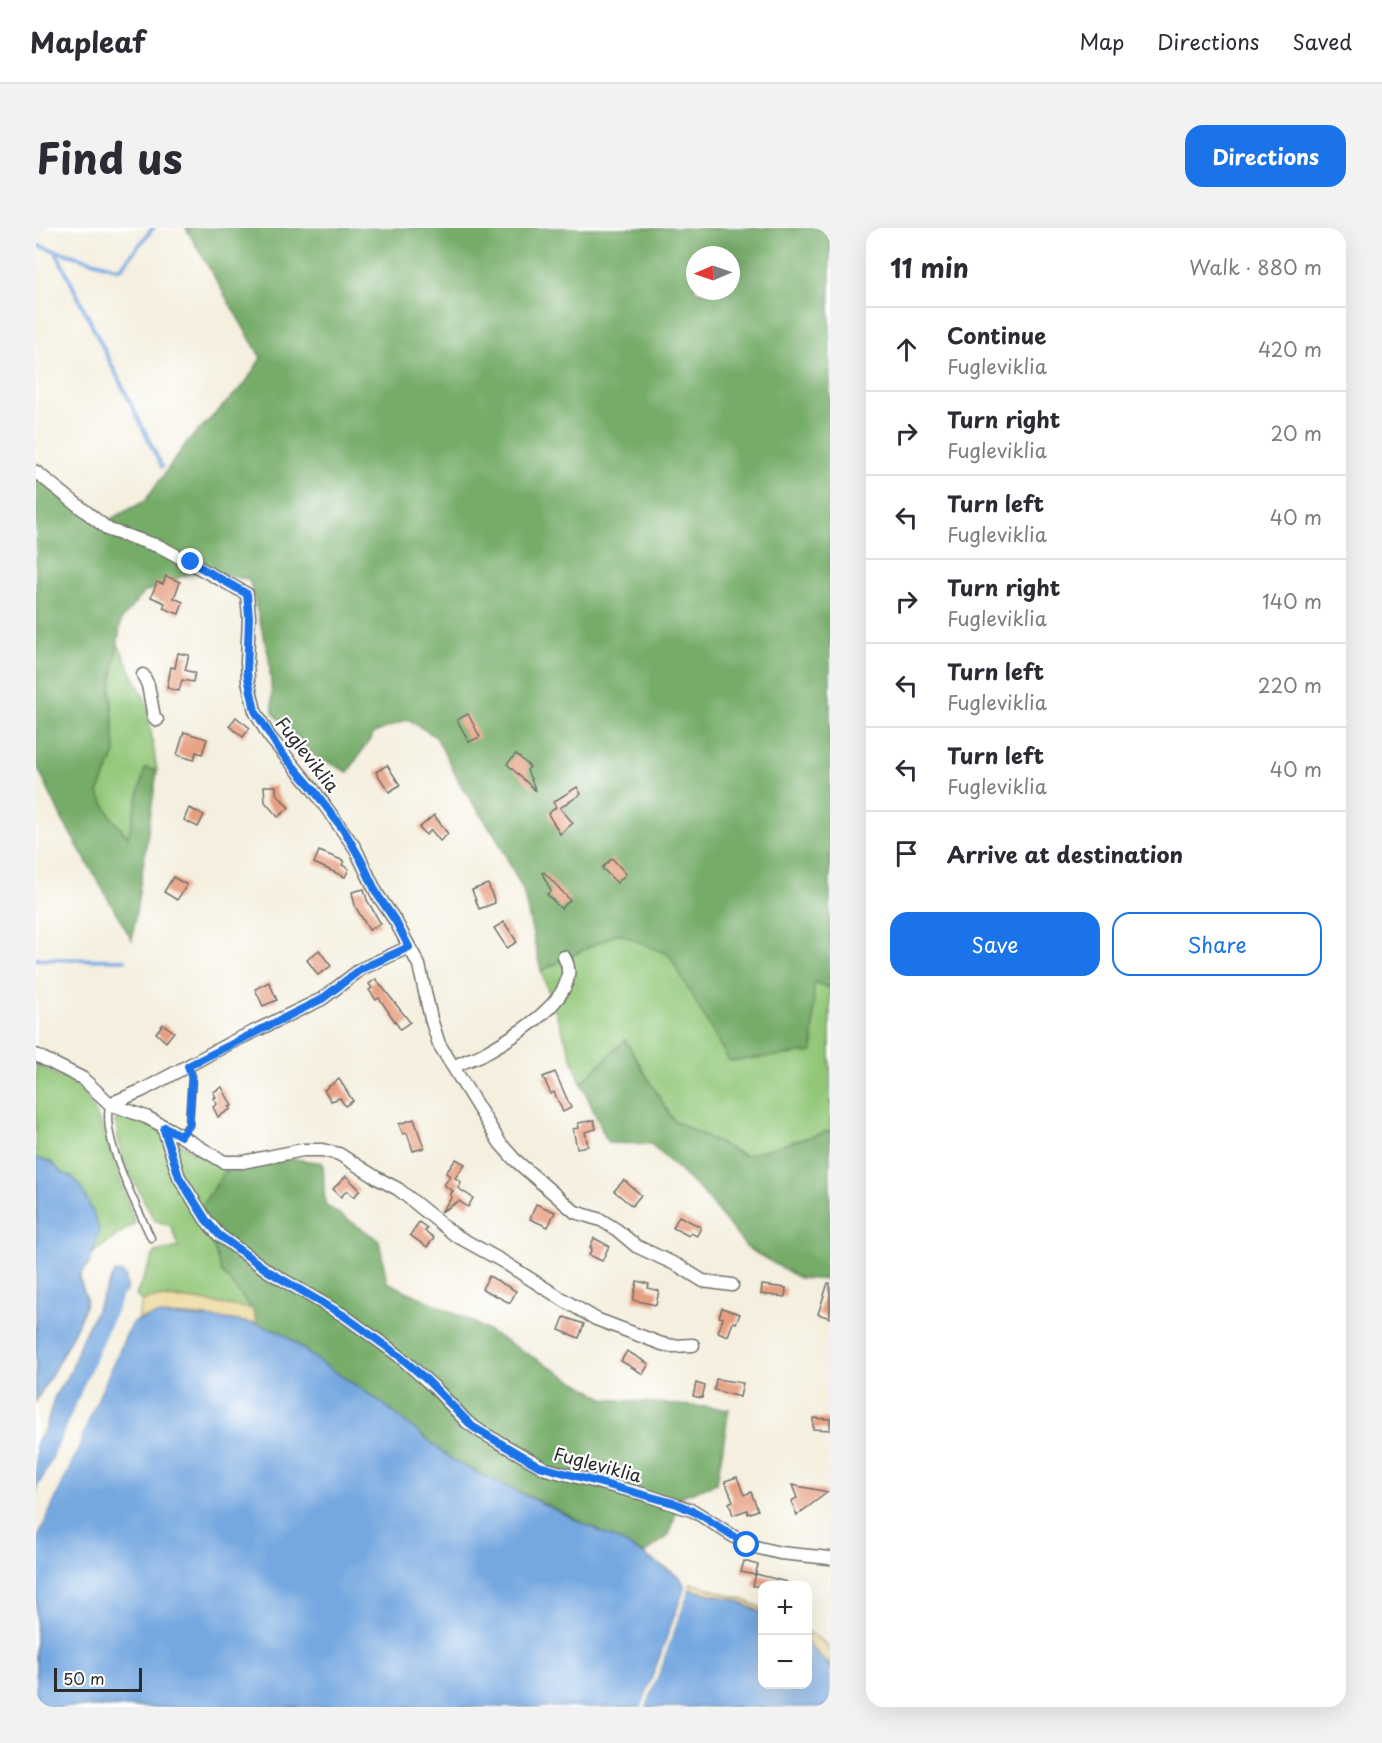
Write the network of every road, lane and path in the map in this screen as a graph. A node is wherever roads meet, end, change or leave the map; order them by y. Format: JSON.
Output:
{"nodes":[{"id":1,"x":36,"y":472,"type":"edge"},
{"id":2,"x":144,"y":675,"type":"dead end"},
{"id":3,"x":157,"y":720,"type":"dead end"},
{"id":4,"x":409,"y":947,"type":"junction"},
{"id":5,"x":564,"y":957,"type":"dead end"},
{"id":6,"x":36,"y":1055,"type":"edge"},
{"id":7,"x":188,"y":1066,"type":"junction"},
{"id":8,"x":454,"y":1067,"type":"junction"},
{"id":9,"x":110,"y":1104,"type":"junction"},
{"id":10,"x":165,"y":1127,"type":"junction"},
{"id":11,"x":181,"y":1136,"type":"junction"},
{"id":12,"x":151,"y":1238,"type":"dead end"},
{"id":13,"x":732,"y":1285,"type":"dead end"},
{"id":14,"x":693,"y":1345,"type":"dead end"},
{"id":15,"x":830,"y":1558,"type":"edge"}],
"edges":[{"from":1,"to":4,"type":"street","name":"Fugleviklia"},
{"from":2,"to":3,"type":"street"},
{"from":4,"to":7,"type":"street"},
{"from":4,"to":8,"type":"street","name":"Fugleviklia"},
{"from":5,"to":8,"type":"street"},
{"from":6,"to":9,"type":"street"},
{"from":7,"to":9,"type":"street"},
{"from":7,"to":11,"type":"lane"},
{"from":8,"to":13,"type":"street","name":"Fugleviklia"},
{"from":9,"to":10,"type":"street"},
{"from":9,"to":12,"type":"lane"},
{"from":10,"to":11,"type":"street"},
{"from":10,"to":15,"type":"street","name":"Fugleviklia"},
{"from":11,"to":14,"type":"street"}]}
